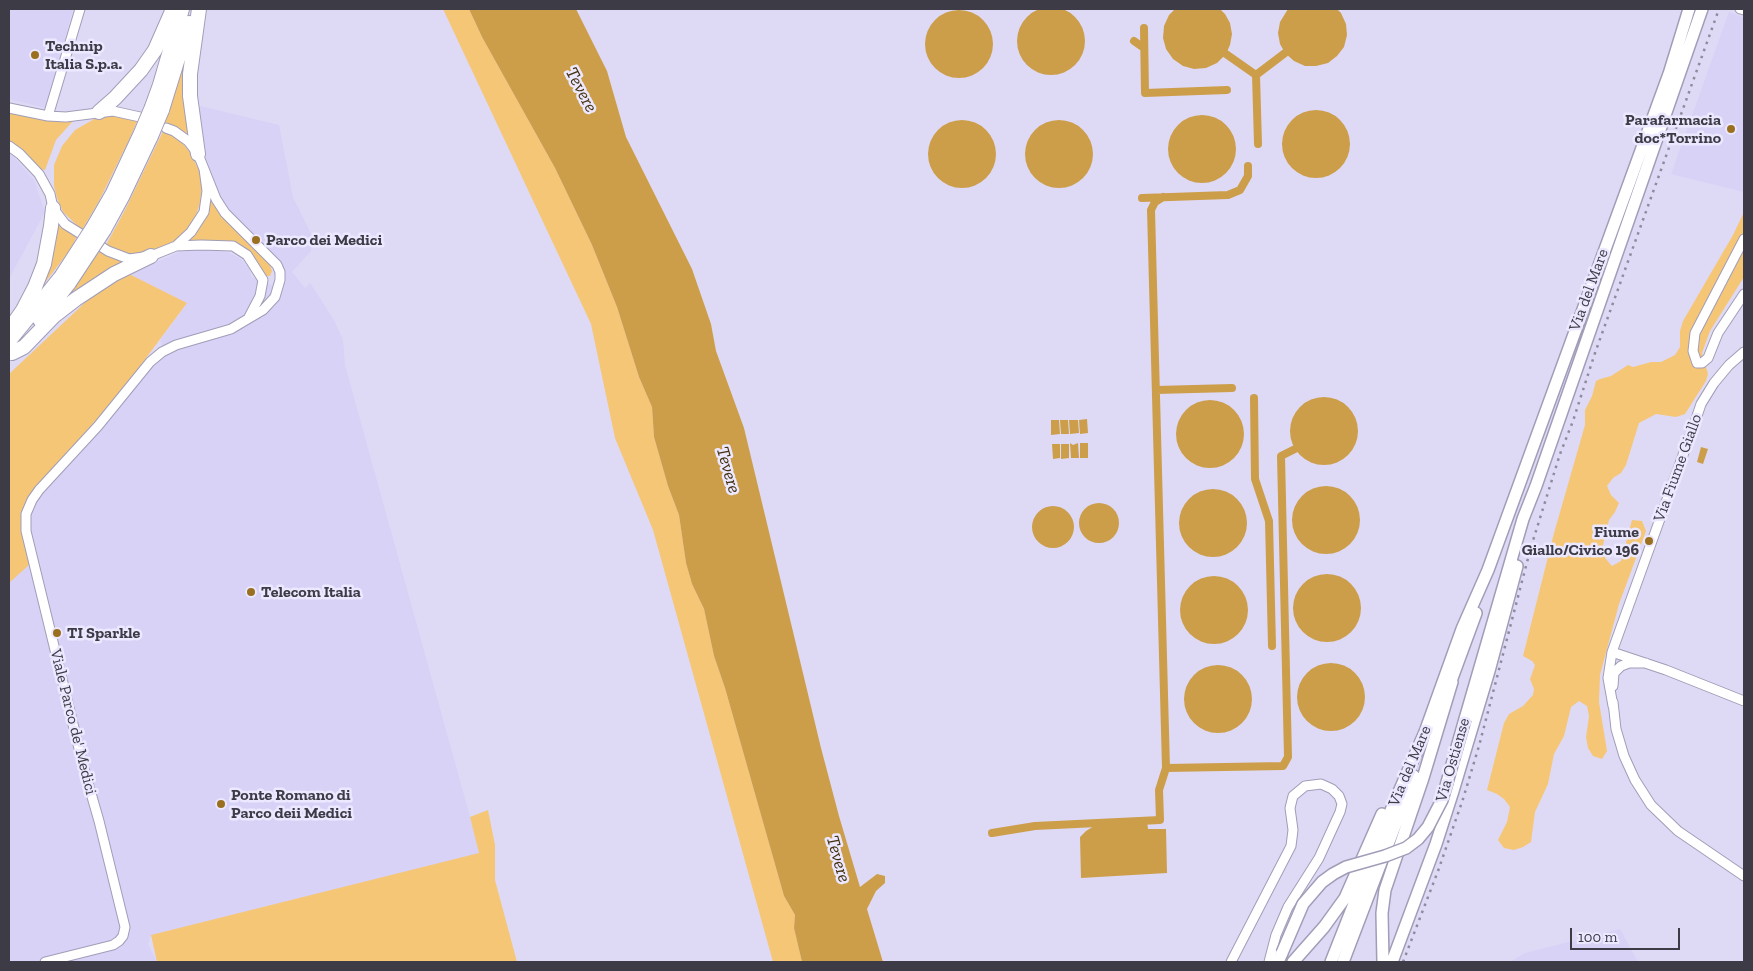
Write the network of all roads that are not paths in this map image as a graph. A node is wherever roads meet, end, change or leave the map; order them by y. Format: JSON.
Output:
{"nodes":[{"id":1,"x":80,"y":9,"type":"edge"},
{"id":2,"x":174,"y":9,"type":"edge"},
{"id":3,"x":182,"y":9,"type":"edge"},
{"id":4,"x":192,"y":9,"type":"edge"},
{"id":5,"x":199,"y":9,"type":"edge"},
{"id":6,"x":1690,"y":9,"type":"edge"},
{"id":7,"x":1702,"y":9,"type":"edge"},
{"id":8,"x":1740,"y":9,"type":"edge"},
{"id":9,"x":1744,"y":10,"type":"edge"},
{"id":10,"x":9,"y":108,"type":"edge"},
{"id":11,"x":157,"y":109,"type":"junction"},
{"id":12,"x":96,"y":113,"type":"junction"},
{"id":13,"x":48,"y":116,"type":"junction"},
{"id":14,"x":140,"y":117,"type":"dead end"},
{"id":15,"x":166,"y":128,"type":"dead end"},
{"id":16,"x":9,"y":146,"type":"edge"},
{"id":17,"x":198,"y":154,"type":"junction"},
{"id":18,"x":204,"y":169,"type":"junction"},
{"id":19,"x":53,"y":208,"type":"junction"},
{"id":20,"x":1744,"y":240,"type":"edge"},
{"id":21,"x":176,"y":246,"type":"junction"},
{"id":22,"x":150,"y":256,"type":"junction"},
{"id":23,"x":263,"y":280,"type":"junction"},
{"id":24,"x":277,"y":290,"type":"junction"},
{"id":25,"x":1744,"y":294,"type":"edge"},
{"id":26,"x":249,"y":318,"type":"junction"},
{"id":27,"x":9,"y":330,"type":"edge"},
{"id":28,"x":10,"y":350,"type":"edge"},
{"id":29,"x":1744,"y":352,"type":"edge"},
{"id":30,"x":1536,"y":486,"type":"junction"},
{"id":31,"x":1488,"y":570,"type":"junction"},
{"id":32,"x":1612,"y":652,"type":"junction"},
{"id":33,"x":1646,"y":664,"type":"junction"},
{"id":34,"x":1454,"y":675,"type":"junction"},
{"id":35,"x":1442,"y":686,"type":"junction"},
{"id":36,"x":1744,"y":701,"type":"edge"},
{"id":37,"x":1613,"y":706,"type":"junction"},
{"id":38,"x":1744,"y":876,"type":"edge"},
{"id":39,"x":1275,"y":958,"type":"edge"},
{"id":40,"x":45,"y":962,"type":"edge"},
{"id":41,"x":1231,"y":962,"type":"edge"},
{"id":42,"x":1293,"y":962,"type":"edge"},
{"id":43,"x":1331,"y":962,"type":"edge"},
{"id":44,"x":1343,"y":962,"type":"edge"},
{"id":45,"x":1383,"y":962,"type":"edge"},
{"id":46,"x":1392,"y":962,"type":"edge"}],
"edges":[{"from":1,"to":13,"type":"street"},
{"from":2,"to":12,"type":"highway"},
{"from":3,"to":11,"type":"highway"},
{"from":4,"to":11,"type":"highway"},
{"from":5,"to":17,"type":"highway"},
{"from":6,"to":31,"type":"main road","name":"Via del Mare"},
{"from":7,"to":30,"type":"main road","name":"Via Ostiense"},
{"from":8,"to":9,"type":"street"},
{"from":10,"to":13,"type":"street"},
{"from":11,"to":28,"type":"highway","bridge":true},
{"from":12,"to":13,"type":"street"},
{"from":12,"to":14,"type":"street"},
{"from":15,"to":17,"type":"street"},
{"from":16,"to":19,"type":"street"},
{"from":17,"to":18,"type":"street"},
{"from":18,"to":21,"type":"street"},
{"from":18,"to":24,"type":"street"},
{"from":19,"to":22,"type":"street"},
{"from":19,"to":27,"type":"highway"},
{"from":20,"to":25,"type":"street"},
{"from":21,"to":22,"type":"street"},
{"from":21,"to":23,"type":"street"},
{"from":22,"to":28,"type":"highway"},
{"from":23,"to":24,"type":"street"},
{"from":23,"to":26,"type":"street"},
{"from":24,"to":26,"type":"street","name":"Viale Parco de' Medici"},
{"from":26,"to":40,"type":"street","name":"Viale Parco de' Medici"},
{"from":29,"to":32,"type":"street","name":"Via Fiume Giallo"},
{"from":30,"to":39,"type":"main road","name":"Via Ostiense","bridge":true},
{"from":30,"to":46,"type":"main road","name":"Via Ostiense"},
{"from":31,"to":34,"type":"main road","name":"Via del Mare"},
{"from":31,"to":35,"type":"main road","name":"Via del Mare"},
{"from":32,"to":33,"type":"street","name":"Via Fiume Giallo"},
{"from":32,"to":37,"type":"street","name":"Via Fiume Giallo"},
{"from":33,"to":36,"type":"street","name":"Via Fiume Giallo"},
{"from":33,"to":37,"type":"street","name":"Via Fiume Giallo"},
{"from":34,"to":44,"type":"main road","name":"Via del Mare"},
{"from":34,"to":45,"type":"main road"},
{"from":35,"to":42,"type":"main road"},
{"from":35,"to":43,"type":"main road","name":"Via del Mare"},
{"from":37,"to":38,"type":"street","name":"Via Fiume Giallo"},
{"from":39,"to":41,"type":"street"}]}
